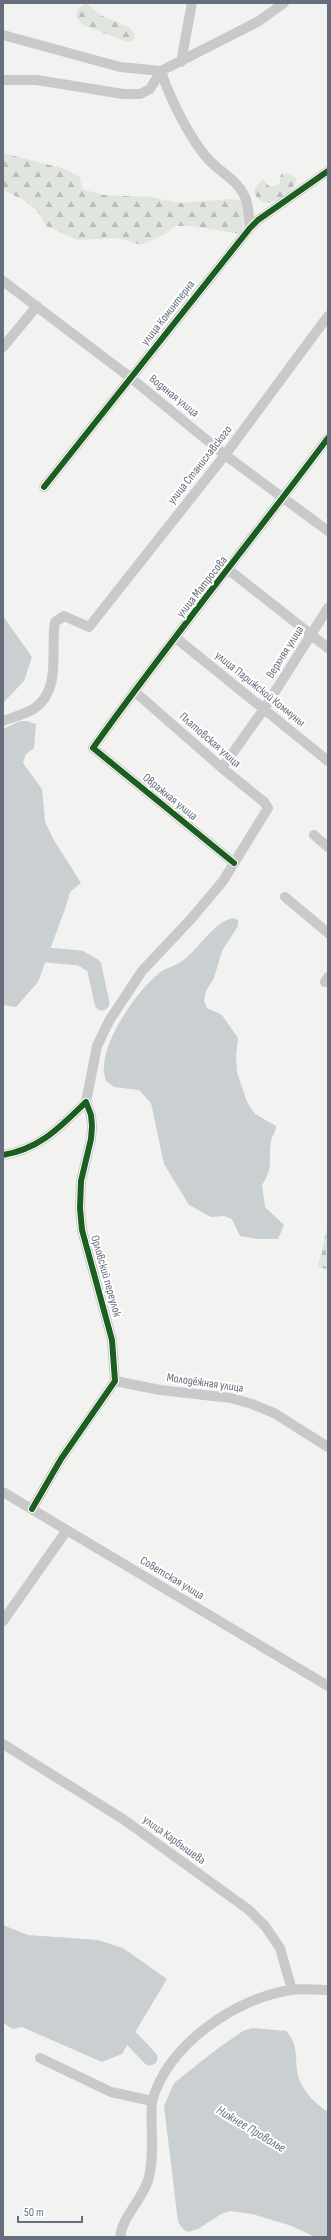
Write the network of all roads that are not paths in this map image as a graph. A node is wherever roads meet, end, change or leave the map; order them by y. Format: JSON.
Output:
{"nodes":[{"id":1,"x":192,"y":3,"type":"edge"},
{"id":2,"x":284,"y":3,"type":"edge"},
{"id":3,"x":3,"y":35,"type":"edge"},
{"id":4,"x":181,"y":62,"type":"junction"},
{"id":5,"x":161,"y":72,"type":"junction"},
{"id":6,"x":3,"y":80,"type":"edge"},
{"id":7,"x":328,"y":171,"type":"edge"},
{"id":8,"x":250,"y":228,"type":"junction"},
{"id":9,"x":3,"y":282,"type":"edge"},
{"id":10,"x":37,"y":306,"type":"junction"},
{"id":11,"x":328,"y":316,"type":"edge"},
{"id":12,"x":3,"y":347,"type":"edge"},
{"id":13,"x":131,"y":378,"type":"junction"},
{"id":14,"x":328,"y":438,"type":"edge"},
{"id":15,"x":225,"y":455,"type":"junction"},
{"id":16,"x":44,"y":487,"type":"dead end"},
{"id":17,"x":283,"y":498,"type":"junction"},
{"id":18,"x":328,"y":531,"type":"edge"},
{"id":19,"x":229,"y":570,"type":"junction"},
{"id":20,"x":328,"y":608,"type":"edge"},
{"id":21,"x":311,"y":634,"type":"junction"},
{"id":22,"x":176,"y":638,"type":"junction"},
{"id":23,"x":328,"y":648,"type":"edge"},
{"id":24,"x":134,"y":691,"type":"junction"},
{"id":25,"x":264,"y":709,"type":"junction"},
{"id":26,"x":3,"y":721,"type":"edge"},
{"id":27,"x":93,"y":748,"type":"joint"},
{"id":28,"x":328,"y":761,"type":"edge"},
{"id":29,"x":222,"y":768,"type":"junction"},
{"id":30,"x":314,"y":835,"type":"dead end"},
{"id":31,"x":328,"y":847,"type":"edge"},
{"id":32,"x":234,"y":863,"type":"junction"},
{"id":33,"x":285,"y":897,"type":"dead end"},
{"id":34,"x":328,"y":933,"type":"edge"},
{"id":35,"x":86,"y":1102,"type":"junction"},
{"id":36,"x":3,"y":1155,"type":"edge"},
{"id":37,"x":115,"y":1381,"type":"junction"},
{"id":38,"x":328,"y":1447,"type":"edge"},
{"id":39,"x":3,"y":1492,"type":"edge"},
{"id":40,"x":32,"y":1509,"type":"junction"},
{"id":41,"x":67,"y":1530,"type":"junction"},
{"id":42,"x":3,"y":1621,"type":"edge"},
{"id":43,"x":328,"y":1686,"type":"edge"},
{"id":44,"x":3,"y":1744,"type":"edge"},
{"id":45,"x":292,"y":1990,"type":"junction"},
{"id":46,"x":328,"y":1990,"type":"edge"},
{"id":47,"x":40,"y":2058,"type":"dead end"},
{"id":48,"x":152,"y":2101,"type":"junction"},
{"id":49,"x":120,"y":2237,"type":"edge"}],
"edges":[{"from":1,"to":4,"type":"street"},
{"from":2,"to":4,"type":"street"},
{"from":3,"to":5,"type":"street"},
{"from":4,"to":5,"type":"street"},
{"from":5,"to":6,"type":"street"},
{"from":5,"to":8,"type":"street"},
{"from":7,"to":8,"type":"street","name":"улица Коминтерна"},
{"from":8,"to":13,"type":"street","name":"улица Коминтерна"},
{"from":9,"to":10,"type":"street","name":"Водяная улица"},
{"from":10,"to":12,"type":"street"},
{"from":10,"to":13,"type":"street","name":"Водяная улица"},
{"from":11,"to":15,"type":"street","name":"улица Станиславского"},
{"from":13,"to":15,"type":"street","name":"Водяная улица"},
{"from":13,"to":16,"type":"street","name":"улица Коминтерна"},
{"from":14,"to":17,"type":"street","name":"улица Матросова"},
{"from":15,"to":17,"type":"street","name":"Водяная улица"},
{"from":15,"to":26,"type":"street","name":"улица Станиславского"},
{"from":17,"to":18,"type":"street","name":"Водяная улица"},
{"from":17,"to":19,"type":"street","name":"улица Матросова"},
{"from":19,"to":21,"type":"street"},
{"from":19,"to":22,"type":"street","name":"улица Матросова"},
{"from":20,"to":21,"type":"street","name":"Верхняя улица"},
{"from":21,"to":23,"type":"street"},
{"from":21,"to":25,"type":"street","name":"Верхняя улица"},
{"from":22,"to":24,"type":"street","name":"улица Матросова"},
{"from":22,"to":25,"type":"street","name":"улица Парижской Коммуны"},
{"from":24,"to":27,"type":"street","name":"улица Матросова"},
{"from":24,"to":29,"type":"street","name":"Платовская улица"},
{"from":25,"to":28,"type":"street","name":"улица Парижской Коммуны"},
{"from":25,"to":29,"type":"street","name":"Верхняя улица"},
{"from":27,"to":32,"type":"street","name":"Овражная улица"},
{"from":29,"to":32,"type":"street","name":"Платовская улица"},
{"from":30,"to":31,"type":"street"},
{"from":32,"to":35,"type":"street"},
{"from":33,"to":34,"type":"street"},
{"from":35,"to":36,"type":"street"},
{"from":35,"to":37,"type":"street","name":"Орловский переулок"},
{"from":37,"to":38,"type":"street","name":"Молодёжная улица"},
{"from":37,"to":40,"type":"street"},
{"from":39,"to":40,"type":"street","name":"Советская улица"},
{"from":40,"to":41,"type":"street","name":"Советская улица"},
{"from":41,"to":42,"type":"street"},
{"from":41,"to":43,"type":"street","name":"Советская улица"},
{"from":44,"to":45,"type":"street","name":"улица Карбышева"},
{"from":45,"to":46,"type":"street"},
{"from":45,"to":48,"type":"street"},
{"from":47,"to":48,"type":"street"},
{"from":48,"to":49,"type":"street"}]}
